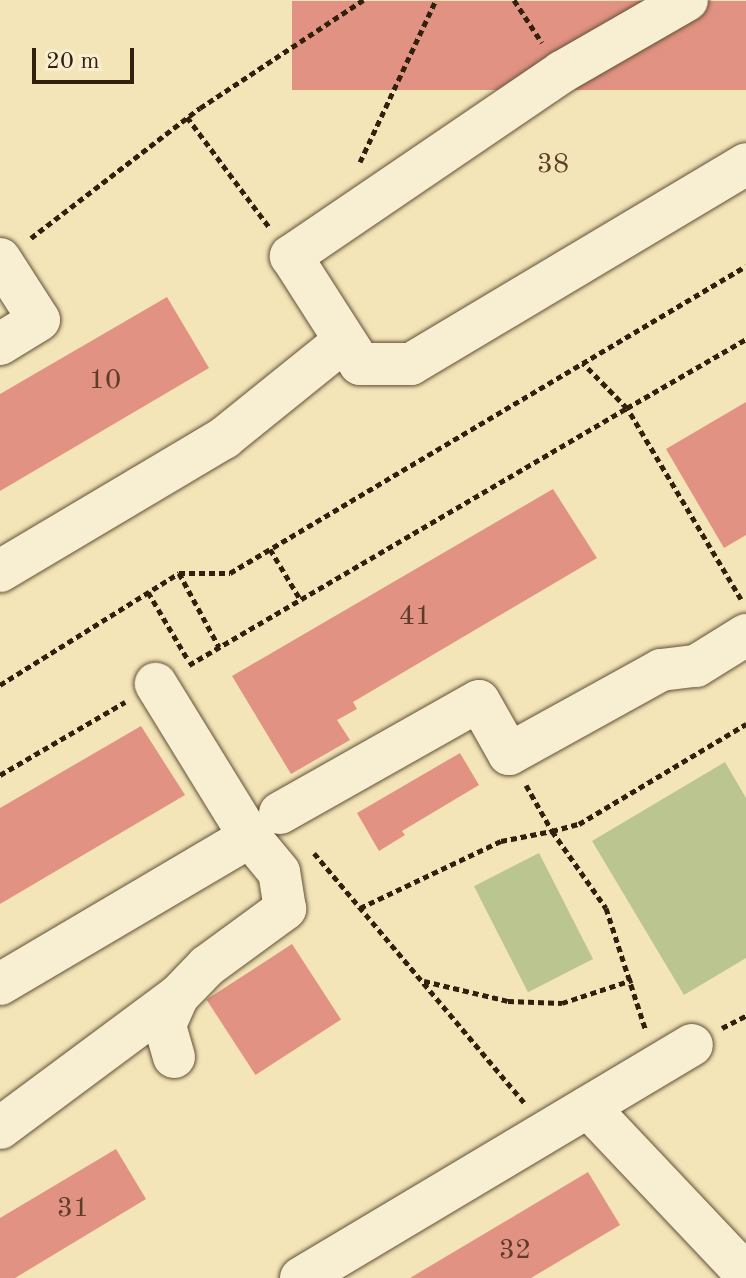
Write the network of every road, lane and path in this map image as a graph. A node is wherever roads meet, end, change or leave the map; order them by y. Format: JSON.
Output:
{"nodes":[{"id":1,"x":363,"y":0,"type":"edge"},
{"id":2,"x":436,"y":0,"type":"edge"},
{"id":3,"x":514,"y":0,"type":"edge"},
{"id":4,"x":687,"y":0,"type":"edge"},
{"id":5,"x":562,"y":72,"type":"junction"},
{"id":6,"x":187,"y":117,"type":"junction"},
{"id":7,"x":746,"y":164,"type":"edge"},
{"id":8,"x":354,"y":174,"type":"dead end"},
{"id":9,"x":291,"y":256,"type":"junction"},
{"id":10,"x":1,"y":260,"type":"edge"},
{"id":11,"x":746,"y":266,"type":"edge"},
{"id":12,"x":746,"y":339,"type":"edge"},
{"id":13,"x":343,"y":342,"type":"junction"},
{"id":14,"x":0,"y":344,"type":"edge"},
{"id":15,"x":583,"y":363,"type":"junction"},
{"id":16,"x":627,"y":408,"type":"junction"},
{"id":17,"x":270,"y":549,"type":"junction"},
{"id":18,"x":0,"y":571,"type":"edge"},
{"id":19,"x":179,"y":573,"type":"junction"},
{"id":20,"x":148,"y":592,"type":"junction"},
{"id":21,"x":300,"y":599,"type":"junction"},
{"id":22,"x":746,"y":607,"type":"edge"},
{"id":23,"x":746,"y":635,"type":"edge"},
{"id":24,"x":219,"y":647,"type":"junction"},
{"id":25,"x":173,"y":674,"type":"junction"},
{"id":26,"x":0,"y":685,"type":"edge"},
{"id":27,"x":746,"y":724,"type":"edge"},
{"id":28,"x":509,"y":754,"type":"junction"},
{"id":29,"x":0,"y":775,"type":"edge"},
{"id":30,"x":265,"y":825,"type":"junction"},
{"id":31,"x":552,"y":831,"type":"junction"},
{"id":32,"x":360,"y":908,"type":"junction"},
{"id":33,"x":632,"y":980,"type":"junction"},
{"id":34,"x":424,"y":981,"type":"junction"},
{"id":35,"x":0,"y":984,"type":"edge"},
{"id":36,"x":178,"y":996,"type":"junction"},
{"id":37,"x":692,"y":1045,"type":"dead end"},
{"id":38,"x":174,"y":1057,"type":"dead end"},
{"id":39,"x":655,"y":1067,"type":"junction"},
{"id":40,"x":588,"y":1107,"type":"junction"},
{"id":41,"x":0,"y":1128,"type":"edge"},
{"id":42,"x":548,"y":1131,"type":"junction"},
{"id":43,"x":746,"y":1274,"type":"edge"},
{"id":44,"x":301,"y":1278,"type":"edge"}],
"edges":[{"from":1,"to":6,"type":"path"},
{"from":2,"to":8,"type":"path"},
{"from":3,"to":5,"type":"path"},
{"from":4,"to":5,"type":"lane"},
{"from":5,"to":9,"type":"lane"},
{"from":6,"to":9,"type":"path"},
{"from":6,"to":10,"type":"path"},
{"from":7,"to":13,"type":"lane"},
{"from":9,"to":13,"type":"lane"},
{"from":10,"to":14,"type":"lane"},
{"from":11,"to":15,"type":"path"},
{"from":12,"to":16,"type":"path"},
{"from":13,"to":18,"type":"lane"},
{"from":15,"to":16,"type":"path"},
{"from":15,"to":17,"type":"path"},
{"from":16,"to":21,"type":"path"},
{"from":16,"to":22,"type":"path"},
{"from":17,"to":19,"type":"path"},
{"from":17,"to":21,"type":"path"},
{"from":19,"to":20,"type":"path"},
{"from":19,"to":24,"type":"path"},
{"from":20,"to":25,"type":"path"},
{"from":20,"to":26,"type":"path"},
{"from":21,"to":24,"type":"path"},
{"from":23,"to":28,"type":"lane"},
{"from":24,"to":25,"type":"path"},
{"from":25,"to":29,"type":"path"},
{"from":25,"to":30,"type":"lane"},
{"from":27,"to":31,"type":"path"},
{"from":28,"to":30,"type":"lane"},
{"from":28,"to":31,"type":"path"},
{"from":30,"to":32,"type":"path"},
{"from":30,"to":35,"type":"lane"},
{"from":30,"to":36,"type":"lane"},
{"from":31,"to":32,"type":"path"},
{"from":31,"to":33,"type":"path"},
{"from":32,"to":34,"type":"path"},
{"from":33,"to":34,"type":"path"},
{"from":33,"to":39,"type":"path"},
{"from":34,"to":42,"type":"path"},
{"from":36,"to":38,"type":"lane"},
{"from":36,"to":41,"type":"lane"},
{"from":37,"to":39,"type":"lane"},
{"from":39,"to":40,"type":"lane"},
{"from":40,"to":42,"type":"lane"},
{"from":40,"to":43,"type":"lane"},
{"from":42,"to":44,"type":"lane"}]}
